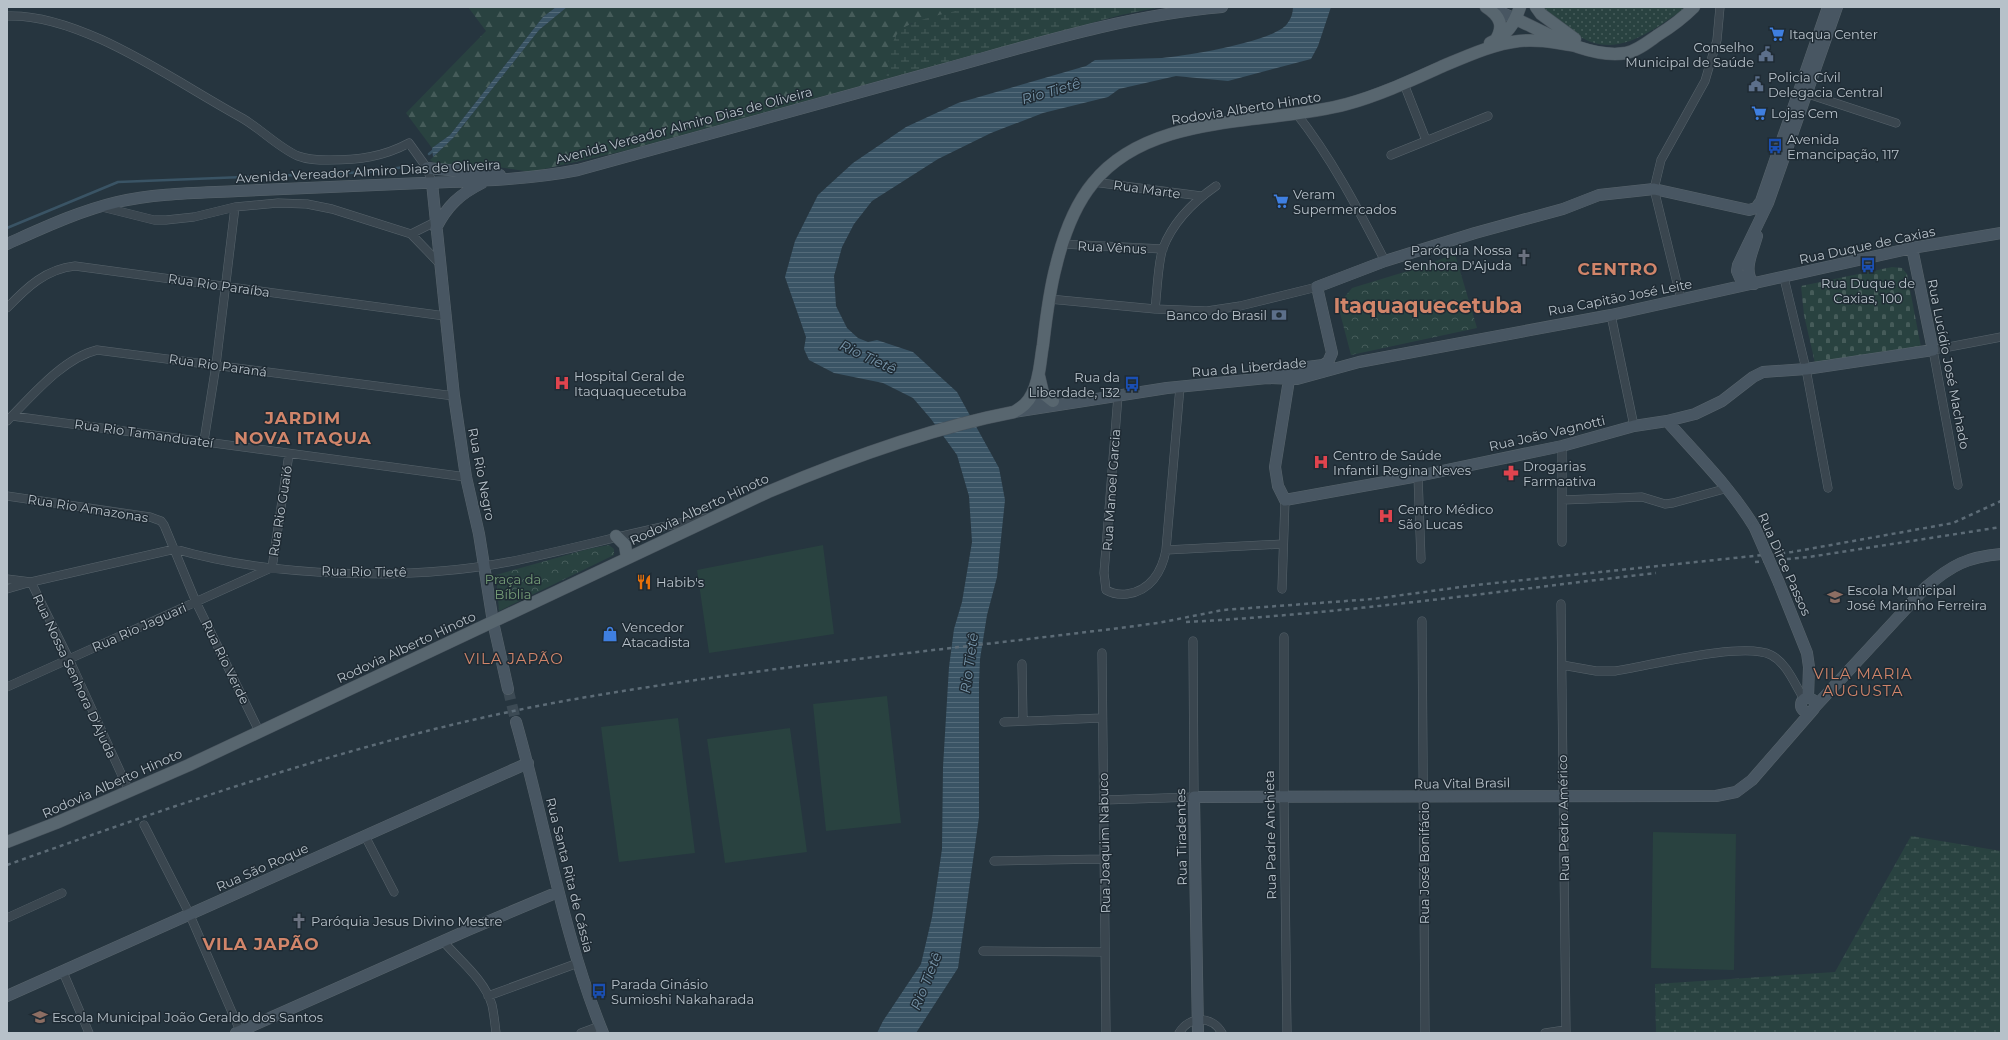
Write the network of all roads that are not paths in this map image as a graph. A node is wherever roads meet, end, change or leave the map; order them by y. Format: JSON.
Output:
{"nodes":[{"id":1,"x":1222,"y":7,"type":"edge"},
{"id":2,"x":1488,"y":7,"type":"edge"},
{"id":3,"x":1520,"y":7,"type":"edge"},
{"id":4,"x":1536,"y":7,"type":"edge"},
{"id":5,"x":1694,"y":7,"type":"edge"},
{"id":6,"x":1720,"y":7,"type":"edge"},
{"id":7,"x":1828,"y":7,"type":"edge"},
{"id":8,"x":1837,"y":7,"type":"edge"},
{"id":9,"x":7,"y":16,"type":"edge"},
{"id":10,"x":1516,"y":19,"type":"junction"},
{"id":11,"x":1495,"y":41,"type":"junction"},
{"id":12,"x":1576,"y":46,"type":"junction"},
{"id":13,"x":1597,"y":52,"type":"junction"},
{"id":14,"x":1472,"y":54,"type":"junction"},
{"id":15,"x":1404,"y":84,"type":"junction"},
{"id":16,"x":1802,"y":92,"type":"junction"},
{"id":17,"x":1296,"y":114,"type":"junction"},
{"id":18,"x":1488,"y":116,"type":"dead end"},
{"id":19,"x":1896,"y":123,"type":"dead end"},
{"id":20,"x":1426,"y":140,"type":"junction"},
{"id":21,"x":1391,"y":155,"type":"dead end"},
{"id":22,"x":427,"y":168,"type":"junction"},
{"id":23,"x":531,"y":177,"type":"junction"},
{"id":24,"x":485,"y":181,"type":"junction"},
{"id":25,"x":1093,"y":182,"type":"junction"},
{"id":26,"x":432,"y":183,"type":"junction"},
{"id":27,"x":1216,"y":186,"type":"dead end"},
{"id":28,"x":1654,"y":189,"type":"junction"},
{"id":29,"x":1201,"y":196,"type":"junction"},
{"id":30,"x":102,"y":207,"type":"junction"},
{"id":31,"x":235,"y":207,"type":"junction"},
{"id":32,"x":1748,"y":210,"type":"junction"},
{"id":33,"x":1762,"y":217,"type":"junction"},
{"id":34,"x":435,"y":225,"type":"junction"},
{"id":35,"x":2001,"y":233,"type":"edge"},
{"id":36,"x":411,"y":234,"type":"junction"},
{"id":37,"x":7,"y":244,"type":"edge"},
{"id":38,"x":1062,"y":244,"type":"junction"},
{"id":39,"x":1912,"y":248,"type":"junction"},
{"id":40,"x":1163,"y":249,"type":"junction"},
{"id":41,"x":1744,"y":251,"type":"junction"},
{"id":42,"x":1385,"y":261,"type":"junction"},
{"id":43,"x":439,"y":262,"type":"junction"},
{"id":44,"x":1740,"y":278,"type":"junction"},
{"id":45,"x":1784,"y":278,"type":"junction"},
{"id":46,"x":1754,"y":284,"type":"junction"},
{"id":47,"x":226,"y":286,"type":"junction"},
{"id":48,"x":1317,"y":287,"type":"junction"},
{"id":49,"x":1728,"y":289,"type":"junction"},
{"id":50,"x":1049,"y":299,"type":"junction"},
{"id":51,"x":1681,"y":299,"type":"junction"},
{"id":52,"x":7,"y":308,"type":"edge"},
{"id":53,"x":1155,"y":310,"type":"junction"},
{"id":54,"x":1611,"y":315,"type":"junction"},
{"id":55,"x":445,"y":316,"type":"junction"},
{"id":56,"x":1501,"y":334,"type":"joint"},
{"id":57,"x":2001,"y":337,"type":"edge"},
{"id":58,"x":1933,"y":350,"type":"junction"},
{"id":59,"x":1332,"y":353,"type":"junction"},
{"id":60,"x":1359,"y":362,"type":"junction"},
{"id":61,"x":216,"y":365,"type":"junction"},
{"id":62,"x":1317,"y":366,"type":"junction"},
{"id":63,"x":1806,"y":369,"type":"junction"},
{"id":64,"x":1039,"y":375,"type":"junction"},
{"id":65,"x":1267,"y":378,"type":"junction"},
{"id":66,"x":1289,"y":380,"type":"junction"},
{"id":67,"x":1180,"y":387,"type":"junction"},
{"id":68,"x":454,"y":396,"type":"junction"},
{"id":69,"x":1118,"y":396,"type":"junction"},
{"id":70,"x":1091,"y":399,"type":"junction"},
{"id":71,"x":1054,"y":401,"type":"junction"},
{"id":72,"x":1028,"y":402,"type":"junction"},
{"id":73,"x":1014,"y":412,"type":"junction"},
{"id":74,"x":995,"y":416,"type":"junction"},
{"id":75,"x":10,"y":419,"type":"edge"},
{"id":76,"x":1667,"y":421,"type":"junction"},
{"id":77,"x":1634,"y":426,"type":"junction"},
{"id":78,"x":204,"y":441,"type":"junction"},
{"id":79,"x":1562,"y":446,"type":"junction"},
{"id":80,"x":289,"y":454,"type":"junction"},
{"id":81,"x":1418,"y":476,"type":"junction"},
{"id":82,"x":466,"y":477,"type":"junction"},
{"id":83,"x":1958,"y":485,"type":"dead end"},
{"id":84,"x":1728,"y":488,"type":"junction"},
{"id":85,"x":1828,"y":488,"type":"dead end"},
{"id":86,"x":7,"y":496,"type":"edge"},
{"id":87,"x":1285,"y":500,"type":"junction"},
{"id":88,"x":1562,"y":500,"type":"junction"},
{"id":89,"x":722,"y":514,"type":"junction"},
{"id":90,"x":616,"y":536,"type":"junction"},
{"id":91,"x":1562,"y":542,"type":"dead end"},
{"id":92,"x":1283,"y":544,"type":"junction"},
{"id":93,"x":175,"y":550,"type":"junction"},
{"id":94,"x":1166,"y":550,"type":"junction"},
{"id":95,"x":2001,"y":554,"type":"edge"},
{"id":96,"x":627,"y":558,"type":"junction"},
{"id":97,"x":1421,"y":558,"type":"dead end"},
{"id":98,"x":485,"y":566,"type":"junction"},
{"id":99,"x":272,"y":568,"type":"junction"},
{"id":100,"x":7,"y":579,"type":"edge"},
{"id":101,"x":31,"y":582,"type":"junction"},
{"id":102,"x":7,"y":589,"type":"edge"},
{"id":103,"x":1282,"y":589,"type":"dead end"},
{"id":104,"x":196,"y":602,"type":"junction"},
{"id":105,"x":1561,"y":604,"type":"dead end"},
{"id":106,"x":493,"y":622,"type":"junction"},
{"id":107,"x":1422,"y":622,"type":"dead end"},
{"id":108,"x":1284,"y":637,"type":"dead end"},
{"id":109,"x":1193,"y":641,"type":"dead end"},
{"id":110,"x":1102,"y":652,"type":"dead end"},
{"id":111,"x":69,"y":659,"type":"junction"},
{"id":112,"x":1022,"y":664,"type":"dead end"},
{"id":113,"x":1562,"y":665,"type":"junction"},
{"id":114,"x":7,"y":686,"type":"edge"},
{"id":115,"x":508,"y":689,"type":"tunnel mouth"},
{"id":116,"x":1808,"y":704,"type":"junction"},
{"id":117,"x":1102,"y":718,"type":"junction"},
{"id":118,"x":1023,"y":720,"type":"junction"},
{"id":119,"x":516,"y":722,"type":"tunnel mouth"},
{"id":120,"x":1004,"y":722,"type":"dead end"},
{"id":121,"x":259,"y":731,"type":"junction"},
{"id":122,"x":528,"y":763,"type":"junction"},
{"id":123,"x":129,"y":791,"type":"junction"},
{"id":124,"x":1563,"y":796,"type":"junction"},
{"id":125,"x":1194,"y":797,"type":"junction"},
{"id":126,"x":1284,"y":798,"type":"junction"},
{"id":127,"x":1423,"y":798,"type":"junction"},
{"id":128,"x":1104,"y":800,"type":"junction"},
{"id":129,"x":144,"y":825,"type":"dead end"},
{"id":130,"x":365,"y":836,"type":"junction"},
{"id":131,"x":7,"y":842,"type":"edge"},
{"id":132,"x":1104,"y":859,"type":"junction"},
{"id":133,"x":994,"y":861,"type":"dead end"},
{"id":134,"x":394,"y":892,"type":"dead end"},
{"id":135,"x":558,"y":892,"type":"junction"},
{"id":136,"x":62,"y":893,"type":"dead end"},
{"id":137,"x":189,"y":914,"type":"junction"},
{"id":138,"x":7,"y":918,"type":"edge"},
{"id":139,"x":443,"y":941,"type":"junction"},
{"id":140,"x":983,"y":951,"type":"dead end"},
{"id":141,"x":1105,"y":952,"type":"junction"},
{"id":142,"x":578,"y":963,"type":"junction"},
{"id":143,"x":63,"y":972,"type":"junction"},
{"id":144,"x":7,"y":996,"type":"edge"},
{"id":145,"x":488,"y":996,"type":"junction"},
{"id":146,"x":1198,"y":1019,"type":"junction"},
{"id":147,"x":601,"y":1029,"type":"edge"},
{"id":148,"x":239,"y":1032,"type":"edge"},
{"id":149,"x":1566,"y":1032,"type":"edge"},
{"id":150,"x":89,"y":1033,"type":"edge"},
{"id":151,"x":496,"y":1033,"type":"edge"},
{"id":152,"x":581,"y":1033,"type":"edge"},
{"id":153,"x":1106,"y":1033,"type":"edge"},
{"id":154,"x":1179,"y":1033,"type":"edge"},
{"id":155,"x":1198,"y":1033,"type":"edge"},
{"id":156,"x":1222,"y":1033,"type":"edge"},
{"id":157,"x":1287,"y":1033,"type":"edge"},
{"id":158,"x":1425,"y":1033,"type":"edge"},
{"id":159,"x":1545,"y":1033,"type":"edge"}],
"edges":[{"from":1,"to":23,"type":"street","name":"Avenida Vereador Almiro Dias de Oliveira"},
{"from":2,"to":10,"type":"street"},
{"from":2,"to":11,"type":"main road"},
{"from":3,"to":10,"type":"main road","name":"Rodovia Alberto Hinoto"},
{"from":4,"to":13,"type":"main road"},
{"from":5,"to":13,"type":"main road"},
{"from":6,"to":28,"type":"street"},
{"from":7,"to":16,"type":"street"},
{"from":8,"to":16,"type":"street"},
{"from":9,"to":22,"type":"street"},
{"from":10,"to":11,"type":"main road","name":"Rodovia Alberto Hinoto"},
{"from":10,"to":12,"type":"main road"},
{"from":11,"to":14,"type":"main road","name":"Rodovia Alberto Hinoto"},
{"from":12,"to":13,"type":"main road"},
{"from":12,"to":14,"type":"main road","name":"Rodovia Alberto Hinoto"},
{"from":14,"to":15,"type":"main road","name":"Rodovia Alberto Hinoto"},
{"from":15,"to":17,"type":"main road","name":"Rodovia Alberto Hinoto"},
{"from":15,"to":20,"type":"street"},
{"from":16,"to":19,"type":"street"},
{"from":16,"to":32,"type":"street"},
{"from":16,"to":33,"type":"street"},
{"from":17,"to":25,"type":"main road","name":"Rodovia Alberto Hinoto"},
{"from":17,"to":42,"type":"street"},
{"from":18,"to":20,"type":"street"},
{"from":20,"to":21,"type":"street"},
{"from":22,"to":23,"type":"street"},
{"from":22,"to":26,"type":"street"},
{"from":23,"to":24,"type":"street","name":"Avenida Vereador Almiro Dias de Oliveira"},
{"from":24,"to":26,"type":"street","name":"Avenida Vereador Almiro Dias de Oliveira"},
{"from":24,"to":34,"type":"street"},
{"from":25,"to":29,"type":"street","name":"Rua Marte"},
{"from":25,"to":38,"type":"main road","name":"Rodovia Alberto Hinoto"},
{"from":26,"to":30,"type":"street","name":"Avenida Vereador Almiro Dias de Oliveira"},
{"from":26,"to":34,"type":"street","name":"Rua Rio Negro"},
{"from":27,"to":29,"type":"street"},
{"from":28,"to":32,"type":"street"},
{"from":28,"to":42,"type":"street"},
{"from":28,"to":51,"type":"street"},
{"from":29,"to":40,"type":"street"},
{"from":30,"to":31,"type":"street"},
{"from":30,"to":37,"type":"street","name":"Avenida Vereador Almiro Dias de Oliveira"},
{"from":31,"to":36,"type":"street"},
{"from":31,"to":47,"type":"street"},
{"from":32,"to":41,"type":"street"},
{"from":33,"to":41,"type":"street"},
{"from":33,"to":46,"type":"street"},
{"from":34,"to":36,"type":"street"},
{"from":34,"to":43,"type":"street","name":"Rua Rio Negro"},
{"from":35,"to":39,"type":"street","name":"Rua Duque de Caxias"},
{"from":36,"to":43,"type":"street"},
{"from":38,"to":40,"type":"street","name":"Rua Vênus"},
{"from":38,"to":50,"type":"main road","name":"Rodovia Alberto Hinoto"},
{"from":39,"to":45,"type":"street","name":"Rua Duque de Caxias"},
{"from":39,"to":58,"type":"street","name":"Rua Lucídio José Machado"},
{"from":40,"to":53,"type":"street"},
{"from":41,"to":44,"type":"street"},
{"from":42,"to":48,"type":"street"},
{"from":43,"to":55,"type":"street","name":"Rua Rio Negro"},
{"from":44,"to":46,"type":"street"},
{"from":44,"to":49,"type":"street"},
{"from":45,"to":46,"type":"street","name":"Rua Duque de Caxias"},
{"from":45,"to":63,"type":"street"},
{"from":46,"to":49,"type":"street","name":"Rua Capitão José Leite"},
{"from":47,"to":52,"type":"street","name":"Rua Rio Paraíba"},
{"from":47,"to":55,"type":"street","name":"Rua Rio Paraíba"},
{"from":47,"to":61,"type":"street"},
{"from":48,"to":53,"type":"street"},
{"from":48,"to":59,"type":"street"},
{"from":49,"to":51,"type":"street","name":"Rua Capitão José Leite"},
{"from":50,"to":53,"type":"street"},
{"from":50,"to":64,"type":"main road","name":"Rodovia Alberto Hinoto"},
{"from":51,"to":54,"type":"street","name":"Rua Capitão José Leite"},
{"from":54,"to":56,"type":"street","name":"Rua Capitão José Leite"},
{"from":54,"to":77,"type":"street"},
{"from":55,"to":68,"type":"street","name":"Rua Rio Negro"},
{"from":56,"to":60,"type":"street","name":"Rua da Liberdade"},
{"from":57,"to":58,"type":"street"},
{"from":58,"to":63,"type":"street","name":"Rua João Vagnotti"},
{"from":58,"to":83,"type":"street","name":"Rua Lucídio José Machado"},
{"from":59,"to":60,"type":"street"},
{"from":59,"to":62,"type":"street"},
{"from":60,"to":66,"type":"street","name":"Rua da Liberdade"},
{"from":61,"to":68,"type":"street","name":"Rua Rio Paraná"},
{"from":61,"to":75,"type":"street","name":"Rua Rio Paraná"},
{"from":61,"to":78,"type":"street"},
{"from":62,"to":65,"type":"street"},
{"from":62,"to":66,"type":"street"},
{"from":63,"to":76,"type":"street","name":"Rua João Vagnotti"},
{"from":63,"to":85,"type":"street"},
{"from":64,"to":71,"type":"main road"},
{"from":64,"to":72,"type":"main road","name":"Rodovia Alberto Hinoto"},
{"from":65,"to":66,"type":"street","name":"Rua da Liberdade"},
{"from":65,"to":67,"type":"street","name":"Rua da Liberdade"},
{"from":66,"to":87,"type":"street"},
{"from":67,"to":69,"type":"street","name":"Rua da Liberdade"},
{"from":67,"to":94,"type":"street"},
{"from":68,"to":82,"type":"street","name":"Rua Rio Negro"},
{"from":69,"to":70,"type":"street","name":"Rua da Liberdade"},
{"from":69,"to":94,"type":"street","name":"Rua Manoel Garcia"},
{"from":70,"to":71,"type":"street","name":"Rua da Liberdade"},
{"from":70,"to":73,"type":"street","name":"Rua da Liberdade"},
{"from":71,"to":72,"type":"street","name":"Rua da Liberdade"},
{"from":72,"to":73,"type":"main road","name":"Rodovia Alberto Hinoto"},
{"from":72,"to":74,"type":"main road","name":"Rodovia Alberto Hinoto"},
{"from":73,"to":74,"type":"main road","name":"Rodovia Alberto Hinoto"},
{"from":74,"to":89,"type":"main road","name":"Rodovia Alberto Hinoto"},
{"from":75,"to":78,"type":"street","name":"Rua Rio Tamanduateí"},
{"from":76,"to":77,"type":"street","name":"Rua João Vagnotti"},
{"from":76,"to":84,"type":"street","name":"Rua Dirce Passos"},
{"from":77,"to":79,"type":"street","name":"Rua João Vagnotti"},
{"from":78,"to":80,"type":"street","name":"Rua Rio Tamanduateí"},
{"from":79,"to":81,"type":"street","name":"Rua João Vagnotti"},
{"from":79,"to":88,"type":"street"},
{"from":80,"to":82,"type":"street","name":"Rua Rio Tamanduateí"},
{"from":80,"to":99,"type":"street","name":"Rua Rio Guaió"},
{"from":81,"to":87,"type":"street","name":"Rua João Vagnotti"},
{"from":81,"to":97,"type":"street"},
{"from":82,"to":98,"type":"street","name":"Rua Rio Negro"},
{"from":84,"to":88,"type":"street"},
{"from":84,"to":116,"type":"street","name":"Rua Dirce Passos","bridge":true},
{"from":86,"to":93,"type":"street","name":"Rua Rio Amazonas"},
{"from":87,"to":92,"type":"street"},
{"from":88,"to":91,"type":"street"},
{"from":89,"to":90,"type":"street","name":"Rua Rio Tietê"},
{"from":89,"to":96,"type":"main road","name":"Rodovia Alberto Hinoto"},
{"from":90,"to":96,"type":"main road"},
{"from":90,"to":98,"type":"street","name":"Rua Rio Tietê"},
{"from":92,"to":94,"type":"street"},
{"from":92,"to":103,"type":"street"},
{"from":93,"to":99,"type":"street","name":"Rua Rio Tietê"},
{"from":93,"to":101,"type":"street","name":"Rua Rio Tietê"},
{"from":93,"to":104,"type":"street","name":"Rua Rio Verde"},
{"from":95,"to":116,"type":"street","name":"Rua Vital Brasil"},
{"from":96,"to":106,"type":"main road","name":"Rodovia Alberto Hinoto"},
{"from":98,"to":99,"type":"street","name":"Rua Rio Tietê"},
{"from":98,"to":106,"type":"street","name":"Rua Rio Negro"},
{"from":99,"to":104,"type":"street","name":"Rua Rio Jaguari"},
{"from":100,"to":101,"type":"street"},
{"from":101,"to":102,"type":"street","name":"Rua Rio Tietê"},
{"from":101,"to":111,"type":"street","name":"Rua Nossa Senhora D'Ajuda"},
{"from":104,"to":111,"type":"street","name":"Rua Rio Jaguari"},
{"from":104,"to":121,"type":"street","name":"Rua Rio Verde"},
{"from":105,"to":113,"type":"street","name":"Rua Pedro Américo"},
{"from":106,"to":115,"type":"street","name":"Rua Rio Negro"},
{"from":106,"to":121,"type":"main road","name":"Rodovia Alberto Hinoto"},
{"from":107,"to":127,"type":"street","name":"Rua José Bonifácio"},
{"from":108,"to":126,"type":"street","name":"Rua Padre Anchieta"},
{"from":109,"to":125,"type":"street","name":"Rua Tiradentes"},
{"from":110,"to":117,"type":"street","name":"Rua Joaquim Nabuco"},
{"from":111,"to":114,"type":"street","name":"Rua Rio Jaguari"},
{"from":111,"to":123,"type":"street","name":"Rua Nossa Senhora D'Ajuda"},
{"from":112,"to":118,"type":"street"},
{"from":113,"to":116,"type":"street"},
{"from":113,"to":124,"type":"street","name":"Rua Pedro Américo"},
{"from":116,"to":124,"type":"street","name":"Rua Vital Brasil"},
{"from":117,"to":118,"type":"street"},
{"from":117,"to":128,"type":"street","name":"Rua Joaquim Nabuco"},
{"from":118,"to":120,"type":"street"},
{"from":119,"to":122,"type":"street","name":"Rua Santa Rita de Cássia"},
{"from":121,"to":123,"type":"main road","name":"Rodovia Alberto Hinoto"},
{"from":122,"to":130,"type":"street","name":"Rua São Roque"},
{"from":122,"to":135,"type":"street","name":"Rua Santa Rita de Cássia"},
{"from":123,"to":131,"type":"main road","name":"Rodovia Alberto Hinoto"},
{"from":124,"to":127,"type":"street","name":"Rua Vital Brasil"},
{"from":124,"to":149,"type":"street","name":"Rua Pedro Américo"},
{"from":125,"to":126,"type":"street","name":"Rua Vital Brasil"},
{"from":125,"to":128,"type":"street","name":"Rua Vital Brasil"},
{"from":125,"to":146,"type":"street","name":"Rua Tiradentes"},
{"from":126,"to":127,"type":"street","name":"Rua Vital Brasil"},
{"from":126,"to":157,"type":"street","name":"Rua Padre Anchieta"},
{"from":127,"to":158,"type":"street","name":"Rua José Bonifácio"},
{"from":128,"to":132,"type":"street","name":"Rua Joaquim Nabuco"},
{"from":129,"to":137,"type":"street"},
{"from":130,"to":134,"type":"street"},
{"from":130,"to":137,"type":"street","name":"Rua São Roque"},
{"from":132,"to":133,"type":"street"},
{"from":132,"to":141,"type":"street","name":"Rua Joaquim Nabuco"},
{"from":135,"to":139,"type":"street"},
{"from":135,"to":142,"type":"street","name":"Rua Santa Rita de Cássia"},
{"from":136,"to":138,"type":"street"},
{"from":137,"to":143,"type":"street","name":"Rua São Roque"},
{"from":137,"to":148,"type":"street"},
{"from":139,"to":145,"type":"street"},
{"from":139,"to":148,"type":"street"},
{"from":140,"to":141,"type":"street"},
{"from":141,"to":153,"type":"street","name":"Rua Joaquim Nabuco"},
{"from":142,"to":145,"type":"street"},
{"from":142,"to":147,"type":"street","name":"Rua Santa Rita de Cássia"},
{"from":143,"to":144,"type":"street","name":"Rua São Roque"},
{"from":143,"to":150,"type":"street"},
{"from":145,"to":151,"type":"street"},
{"from":146,"to":154,"type":"street"},
{"from":146,"to":155,"type":"street","name":"Rua Tiradentes"},
{"from":146,"to":156,"type":"street"},
{"from":147,"to":152,"type":"street"},
{"from":149,"to":159,"type":"street"}]}
